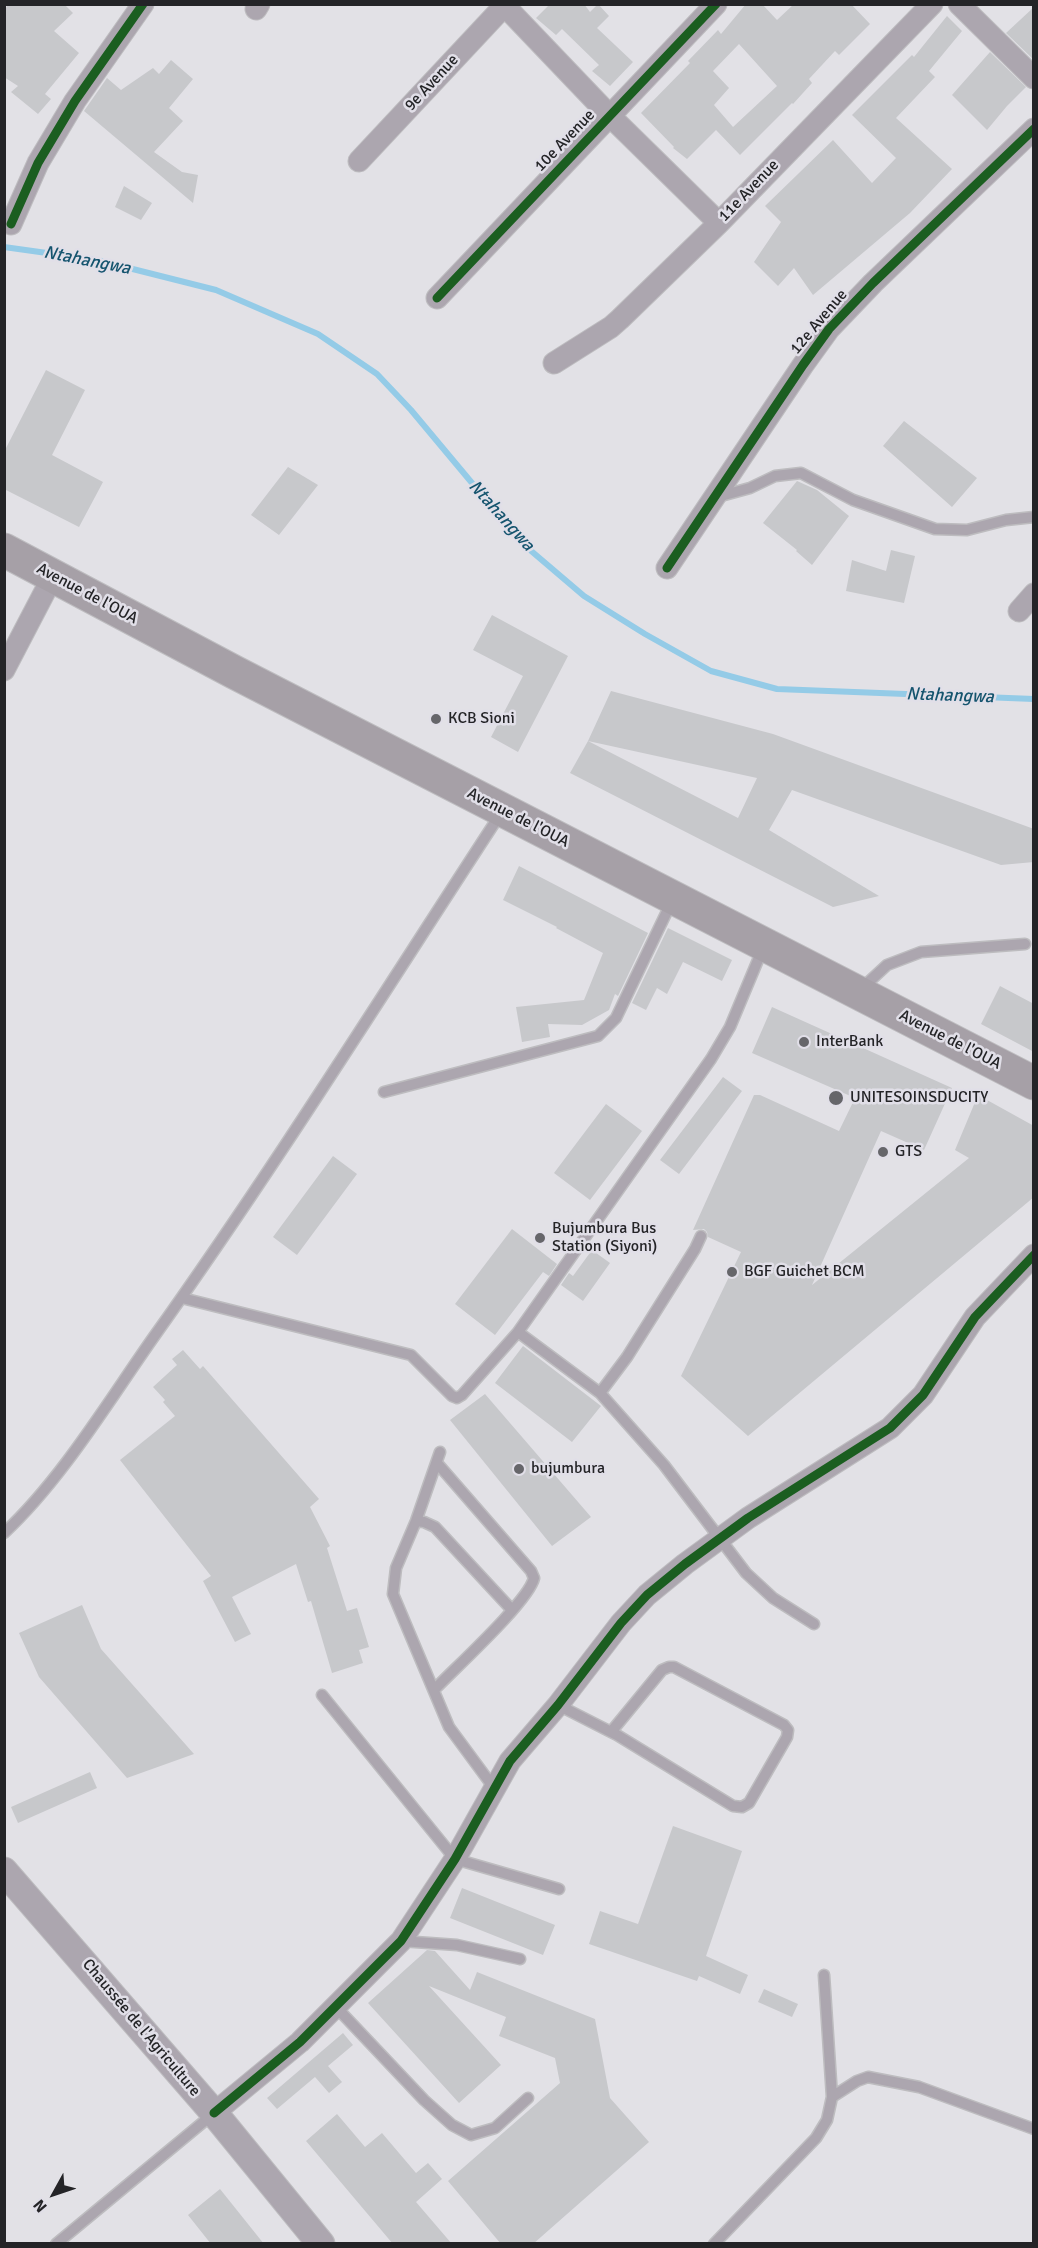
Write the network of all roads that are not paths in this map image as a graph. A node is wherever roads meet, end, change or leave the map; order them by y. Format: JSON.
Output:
{"nodes":[{"id":1,"x":143,"y":4,"type":"edge"},
{"id":2,"x":716,"y":4,"type":"edge"},
{"id":3,"x":932,"y":4,"type":"edge"},
{"id":4,"x":959,"y":4,"type":"edge"},
{"id":5,"x":504,"y":5,"type":"edge"},
{"id":6,"x":1034,"y":78,"type":"edge"},
{"id":7,"x":610,"y":116,"type":"junction"},
{"id":8,"x":1034,"y":129,"type":"edge"},
{"id":9,"x":359,"y":161,"type":"dead end"},
{"id":10,"x":719,"y":223,"type":"junction"},
{"id":11,"x":11,"y":224,"type":"dead end"},
{"id":12,"x":436,"y":298,"type":"dead end"},
{"id":13,"x":554,"y":363,"type":"dead end"},
{"id":14,"x":714,"y":498,"type":"junction"},
{"id":15,"x":1034,"y":517,"type":"edge"},
{"id":16,"x":4,"y":550,"type":"edge"},
{"id":17,"x":667,"y":568,"type":"dead end"},
{"id":18,"x":53,"y":576,"type":"junction"},
{"id":19,"x":1034,"y":594,"type":"edge"},
{"id":20,"x":1019,"y":611,"type":"dead end"},
{"id":21,"x":4,"y":670,"type":"edge"},
{"id":22,"x":503,"y":810,"type":"junction"},
{"id":23,"x":673,"y":898,"type":"junction"},
{"id":24,"x":1025,"y":944,"type":"dead end"},
{"id":25,"x":765,"y":945,"type":"junction"},
{"id":26,"x":858,"y":992,"type":"junction"},
{"id":27,"x":1034,"y":1083,"type":"edge"},
{"id":28,"x":384,"y":1092,"type":"dead end"},
{"id":29,"x":701,"y":1236,"type":"dead end"},
{"id":30,"x":1034,"y":1256,"type":"edge"},
{"id":31,"x":182,"y":1298,"type":"junction"},
{"id":32,"x":518,"y":1332,"type":"junction"},
{"id":33,"x":600,"y":1393,"type":"junction"},
{"id":34,"x":416,"y":1521,"type":"junction"},
{"id":35,"x":4,"y":1533,"type":"edge"},
{"id":36,"x":721,"y":1539,"type":"junction"},
{"id":37,"x":512,"y":1610,"type":"junction"},
{"id":38,"x":814,"y":1624,"type":"dead end"},
{"id":39,"x":434,"y":1690,"type":"junction"},
{"id":40,"x":322,"y":1695,"type":"dead end"},
{"id":41,"x":558,"y":1705,"type":"junction"},
{"id":42,"x":611,"y":1732,"type":"junction"},
{"id":43,"x":494,"y":1788,"type":"junction"},
{"id":44,"x":455,"y":1859,"type":"junction"},
{"id":45,"x":4,"y":1871,"type":"edge"},
{"id":46,"x":559,"y":1888,"type":"dead end"},
{"id":47,"x":401,"y":1941,"type":"junction"},
{"id":48,"x":520,"y":1959,"type":"dead end"},
{"id":49,"x":824,"y":1975,"type":"dead end"},
{"id":50,"x":336,"y":2007,"type":"junction"},
{"id":51,"x":832,"y":2097,"type":"junction"},
{"id":52,"x":528,"y":2098,"type":"dead end"},
{"id":53,"x":214,"y":2113,"type":"junction"},
{"id":54,"x":1034,"y":2129,"type":"edge"},
{"id":55,"x":56,"y":2244,"type":"edge"},
{"id":56,"x":321,"y":2244,"type":"edge"},
{"id":57,"x":714,"y":2244,"type":"edge"}],
"edges":[{"from":1,"to":11,"type":"street"},
{"from":2,"to":7,"type":"street","name":"10e Avenue"},
{"from":3,"to":10,"type":"street","name":"11e Avenue"},
{"from":4,"to":6,"type":"street"},
{"from":5,"to":7,"type":"street"},
{"from":5,"to":9,"type":"street","name":"9e Avenue"},
{"from":7,"to":10,"type":"street"},
{"from":7,"to":12,"type":"street","name":"10e Avenue"},
{"from":8,"to":14,"type":"street","name":"12e Avenue"},
{"from":10,"to":13,"type":"street","name":"11e Avenue"},
{"from":14,"to":15,"type":"lane"},
{"from":14,"to":17,"type":"street","name":"12e Avenue"},
{"from":16,"to":18,"type":"main road","name":"Avenue de l'OUA"},
{"from":18,"to":21,"type":"street"},
{"from":18,"to":22,"type":"main road","name":"Avenue de l'OUA"},
{"from":19,"to":20,"type":"street"},
{"from":22,"to":23,"type":"main road","name":"Avenue de l'OUA"},
{"from":22,"to":31,"type":"lane"},
{"from":23,"to":25,"type":"main road","name":"Avenue de l'OUA"},
{"from":23,"to":28,"type":"lane"},
{"from":24,"to":26,"type":"lane"},
{"from":25,"to":26,"type":"main road","name":"Avenue de l'OUA"},
{"from":25,"to":32,"type":"lane"},
{"from":26,"to":27,"type":"main road","name":"Avenue de l'OUA"},
{"from":29,"to":33,"type":"lane"},
{"from":30,"to":36,"type":"street"},
{"from":31,"to":32,"type":"lane"},
{"from":31,"to":35,"type":"lane"},
{"from":32,"to":33,"type":"lane"},
{"from":33,"to":36,"type":"lane"},
{"from":34,"to":37,"type":"lane"},
{"from":34,"to":37,"type":"lane"},
{"from":34,"to":39,"type":"lane"},
{"from":36,"to":38,"type":"lane"},
{"from":36,"to":41,"type":"street"},
{"from":37,"to":39,"type":"lane"},
{"from":39,"to":43,"type":"lane"},
{"from":40,"to":44,"type":"lane"},
{"from":41,"to":42,"type":"lane"},
{"from":41,"to":43,"type":"street"},
{"from":42,"to":42,"type":"lane"},
{"from":43,"to":44,"type":"street"},
{"from":44,"to":46,"type":"lane"},
{"from":44,"to":47,"type":"street"},
{"from":45,"to":53,"type":"street","name":"Chaussée de l'Agriculture"},
{"from":47,"to":48,"type":"lane"},
{"from":47,"to":50,"type":"street"},
{"from":49,"to":51,"type":"lane"},
{"from":50,"to":52,"type":"lane"},
{"from":50,"to":53,"type":"street"},
{"from":51,"to":54,"type":"lane"},
{"from":51,"to":57,"type":"lane"},
{"from":53,"to":55,"type":"lane"},
{"from":53,"to":56,"type":"street","name":"Chaussée de l'Agriculture"}]}
